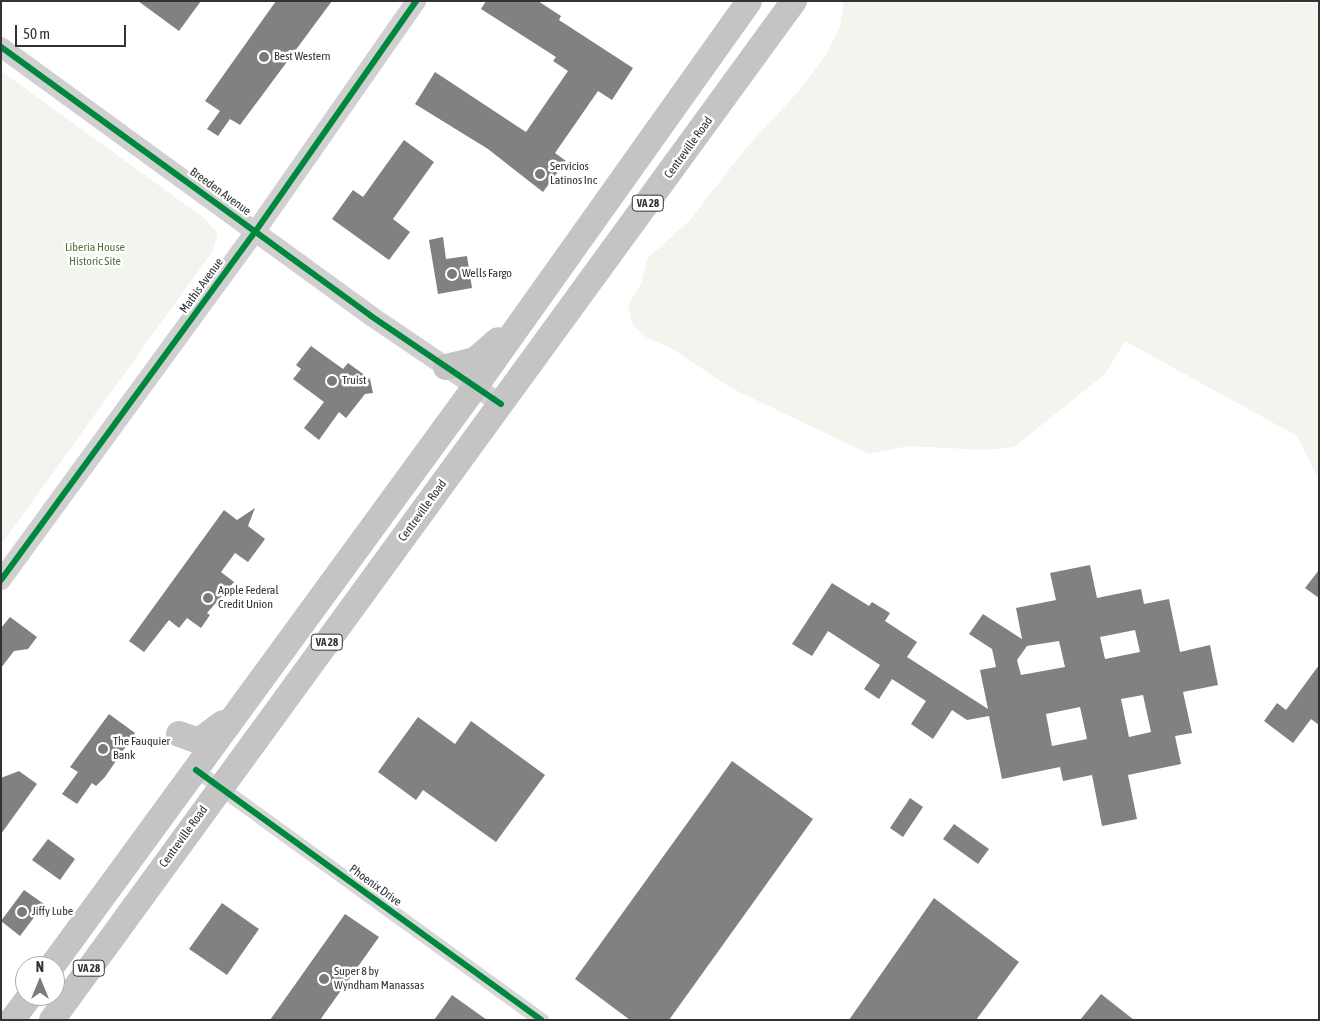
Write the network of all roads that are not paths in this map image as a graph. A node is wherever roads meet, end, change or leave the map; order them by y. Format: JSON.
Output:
{"nodes":[{"id":1,"x":416,"y":1,"type":"edge"},
{"id":2,"x":749,"y":1,"type":"edge"},
{"id":3,"x":794,"y":1,"type":"edge"},
{"id":4,"x":1,"y":47,"type":"edge"},
{"id":5,"x":255,"y":232,"type":"junction"},
{"id":6,"x":525,"y":317,"type":"junction"},
{"id":7,"x":446,"y":367,"type":"junction"},
{"id":8,"x":474,"y":387,"type":"junction"},
{"id":9,"x":501,"y":404,"type":"junction"},
{"id":10,"x":1,"y":580,"type":"edge"},
{"id":11,"x":240,"y":711,"type":"junction"},
{"id":12,"x":178,"y":734,"type":"dead end"},
{"id":13,"x":196,"y":770,"type":"junction"},
{"id":14,"x":220,"y":788,"type":"junction"},
{"id":15,"x":59,"y":956,"type":"edge"},
{"id":16,"x":22,"y":1006,"type":"edge"},
{"id":17,"x":12,"y":1020,"type":"edge"},
{"id":18,"x":52,"y":1020,"type":"edge"},
{"id":19,"x":541,"y":1020,"type":"edge"}],
"edges":[{"from":1,"to":5,"type":"street","name":"Mathis Avenue"},
{"from":2,"to":6,"type":"highway","number":"VA 28"},
{"from":3,"to":9,"type":"highway","name":"Centreville Road","number":"VA 28"},
{"from":4,"to":5,"type":"street","name":"Breeden Avenue"},
{"from":5,"to":7,"type":"street","name":"Breeden Avenue"},
{"from":5,"to":10,"type":"street","name":"Mathis Avenue"},
{"from":6,"to":7,"type":"highway"},
{"from":6,"to":8,"type":"highway","number":"VA 28"},
{"from":7,"to":8,"type":"street","name":"Breeden Avenue"},
{"from":8,"to":9,"type":"street","name":"Breeden Avenue"},
{"from":8,"to":11,"type":"highway","number":"VA 28"},
{"from":9,"to":14,"type":"highway","name":"Centreville Road","number":"VA 28"},
{"from":11,"to":12,"type":"highway"},
{"from":11,"to":13,"type":"highway","number":"VA 28"},
{"from":13,"to":14,"type":"street","name":"Phoenix Drive"},
{"from":13,"to":15,"type":"highway","number":"VA 28"},
{"from":14,"to":18,"type":"highway","name":"Centreville Road","number":"VA 28"},
{"from":14,"to":19,"type":"street","name":"Phoenix Drive"},
{"from":16,"to":17,"type":"highway"}]}
